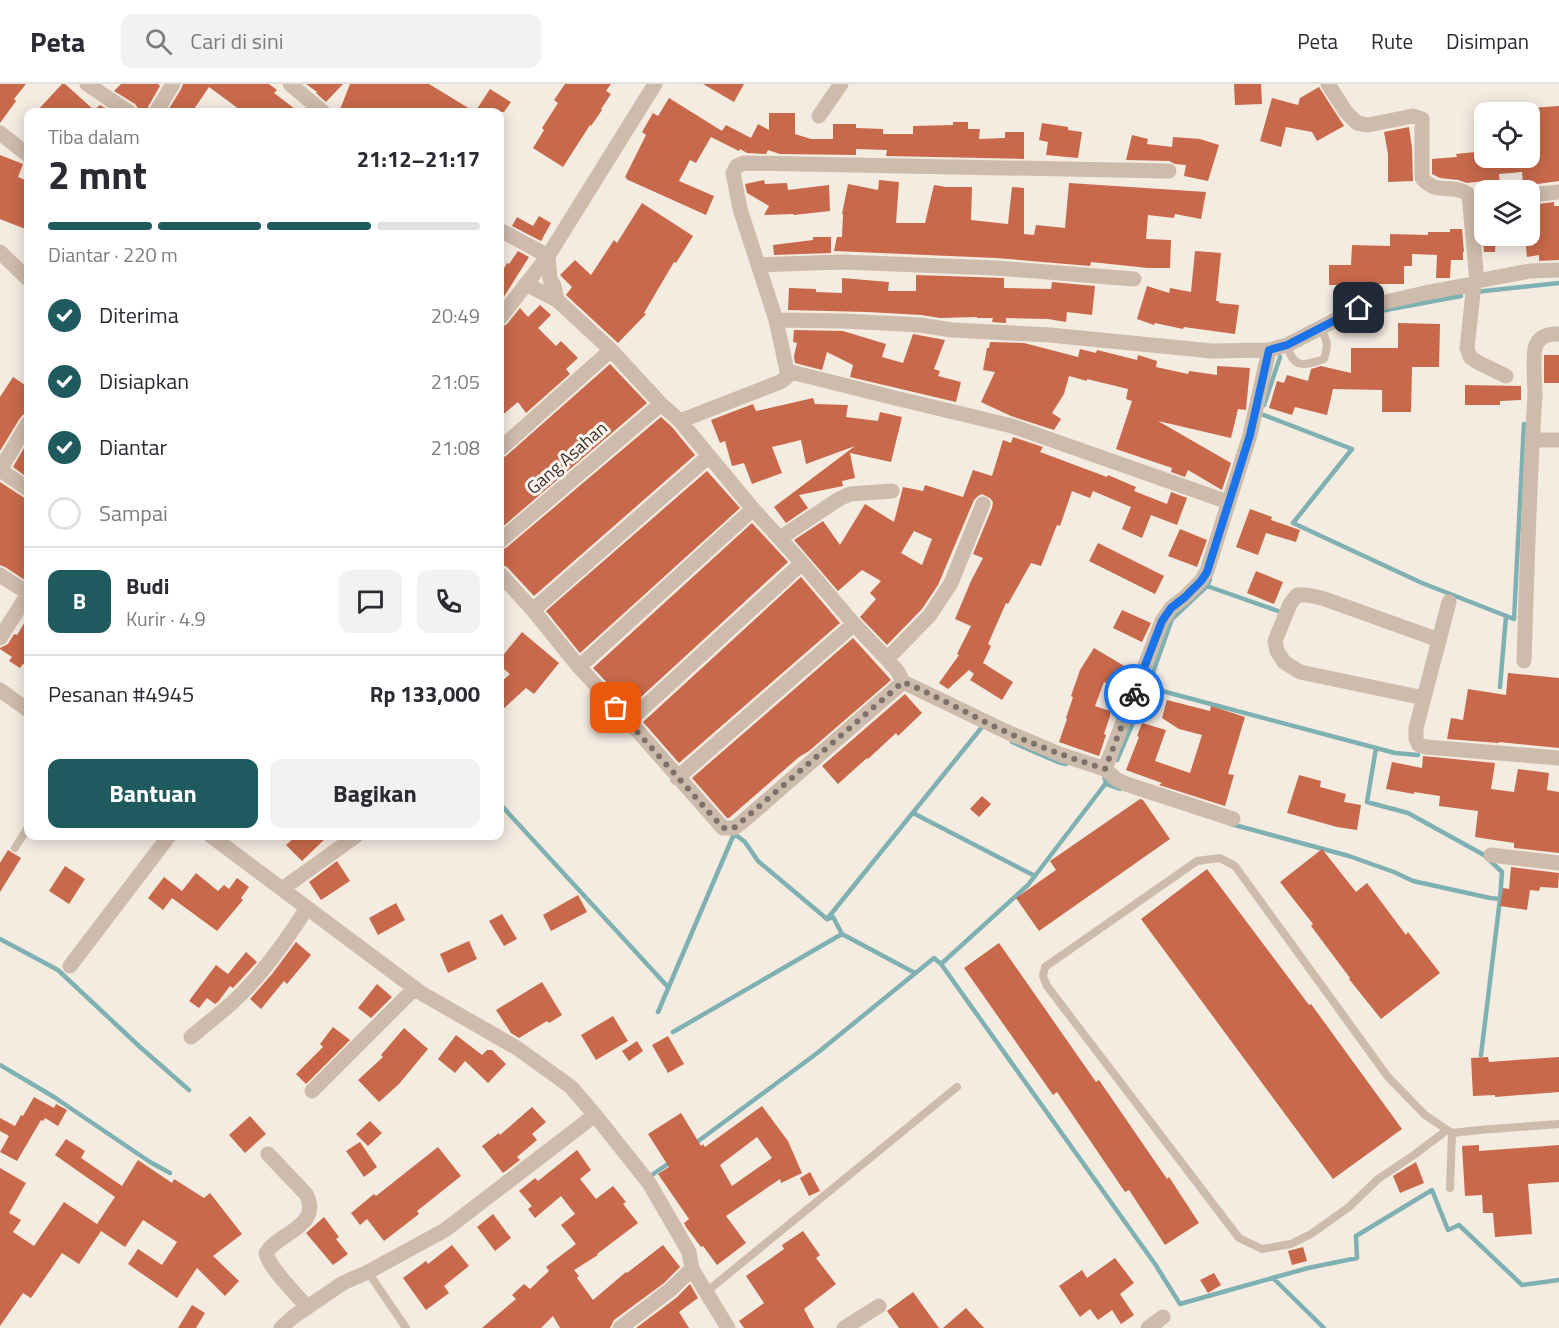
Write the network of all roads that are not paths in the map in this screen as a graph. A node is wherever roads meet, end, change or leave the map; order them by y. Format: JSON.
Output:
{"nodes":[{"id":1,"x":87,"y":84,"type":"edge"},
{"id":2,"x":173,"y":84,"type":"edge"},
{"id":3,"x":290,"y":84,"type":"edge"},
{"id":4,"x":655,"y":84,"type":"edge"},
{"id":5,"x":841,"y":84,"type":"edge"},
{"id":6,"x":1328,"y":84,"type":"edge"},
{"id":7,"x":123,"y":108,"type":"edge"},
{"id":8,"x":158,"y":108,"type":"edge"},
{"id":9,"x":318,"y":108,"type":"edge"},
{"id":10,"x":819,"y":116,"type":"dead end"},
{"id":11,"x":0,"y":132,"type":"edge"},
{"id":12,"x":24,"y":152,"type":"edge"},
{"id":13,"x":1169,"y":171,"type":"dead end"},
{"id":14,"x":1559,"y":192,"type":"edge"},
{"id":15,"x":1540,"y":194,"type":"edge"},
{"id":16,"x":504,"y":232,"type":"edge"},
{"id":17,"x":0,"y":252,"type":"edge"},
{"id":18,"x":548,"y":256,"type":"junction"},
{"id":19,"x":759,"y":265,"type":"junction"},
{"id":20,"x":1559,"y":270,"type":"edge"},
{"id":21,"x":24,"y":275,"type":"edge"},
{"id":22,"x":1134,"y":279,"type":"dead end"},
{"id":23,"x":1476,"y":283,"type":"junction"},
{"id":24,"x":526,"y":284,"type":"junction"},
{"id":25,"x":556,"y":300,"type":"junction"},
{"id":26,"x":504,"y":313,"type":"edge"},
{"id":27,"x":776,"y":320,"type":"junction"},
{"id":28,"x":1320,"y":327,"type":"junction"},
{"id":29,"x":1559,"y":334,"type":"edge"},
{"id":30,"x":1287,"y":345,"type":"junction"},
{"id":31,"x":610,"y":350,"type":"junction"},
{"id":32,"x":1269,"y":350,"type":"junction"},
{"id":33,"x":787,"y":371,"type":"junction"},
{"id":34,"x":1506,"y":376,"type":"dead end"},
{"id":35,"x":661,"y":404,"type":"junction"},
{"id":36,"x":680,"y":422,"type":"junction"},
{"id":37,"x":24,"y":430,"type":"edge"},
{"id":38,"x":1532,"y":440,"type":"junction"},
{"id":39,"x":1559,"y":440,"type":"edge"},
{"id":40,"x":504,"y":445,"type":"edge"},
{"id":41,"x":709,"y":456,"type":"junction"},
{"id":42,"x":0,"y":470,"type":"edge"},
{"id":43,"x":24,"y":486,"type":"edge"},
{"id":44,"x":892,"y":491,"type":"dead end"},
{"id":45,"x":1228,"y":502,"type":"junction"},
{"id":46,"x":983,"y":504,"type":"dead end"},
{"id":47,"x":753,"y":509,"type":"junction"},
{"id":48,"x":780,"y":538,"type":"junction"},
{"id":49,"x":504,"y":539,"type":"edge"},
{"id":50,"x":802,"y":563,"type":"junction"},
{"id":51,"x":0,"y":575,"type":"edge"},
{"id":52,"x":504,"y":578,"type":"edge"},
{"id":53,"x":24,"y":590,"type":"edge"},
{"id":54,"x":24,"y":599,"type":"edge"},
{"id":55,"x":1449,"y":602,"type":"dead end"},
{"id":56,"x":533,"y":610,"type":"junction"},
{"id":57,"x":854,"y":624,"type":"junction"},
{"id":58,"x":0,"y":638,"type":"edge"},
{"id":59,"x":1439,"y":640,"type":"junction"},
{"id":60,"x":887,"y":659,"type":"junction"},
{"id":61,"x":1524,"y":661,"type":"dead end"},
{"id":62,"x":579,"y":667,"type":"junction"},
{"id":63,"x":903,"y":682,"type":"junction"},
{"id":64,"x":0,"y":690,"type":"edge"},
{"id":65,"x":1424,"y":698,"type":"junction"},
{"id":66,"x":24,"y":707,"type":"edge"},
{"id":67,"x":629,"y":722,"type":"junction"},
{"id":68,"x":1559,"y":758,"type":"edge"},
{"id":69,"x":1105,"y":769,"type":"junction"},
{"id":70,"x":677,"y":778,"type":"junction"},
{"id":71,"x":1233,"y":819,"type":"dead end"},
{"id":72,"x":24,"y":833,"type":"edge"},
{"id":73,"x":166,"y":840,"type":"edge"},
{"id":74,"x":220,"y":840,"type":"edge"},
{"id":75,"x":350,"y":840,"type":"edge"},
{"id":76,"x":15,"y":848,"type":"dead end"},
{"id":77,"x":1491,"y":855,"type":"dead end"},
{"id":78,"x":1559,"y":863,"type":"edge"},
{"id":79,"x":282,"y":889,"type":"junction"},
{"id":80,"x":307,"y":908,"type":"junction"},
{"id":81,"x":70,"y":966,"type":"dead end"},
{"id":82,"x":415,"y":988,"type":"junction"},
{"id":83,"x":191,"y":1037,"type":"dead end"},
{"id":84,"x":957,"y":1087,"type":"dead end"},
{"id":85,"x":312,"y":1091,"type":"dead end"},
{"id":86,"x":595,"y":1115,"type":"junction"},
{"id":87,"x":1559,"y":1124,"type":"edge"},
{"id":88,"x":1450,"y":1131,"type":"junction"},
{"id":89,"x":268,"y":1154,"type":"dead end"},
{"id":90,"x":1450,"y":1188,"type":"dead end"},
{"id":91,"x":692,"y":1269,"type":"junction"},
{"id":92,"x":369,"y":1272,"type":"junction"},
{"id":93,"x":705,"y":1293,"type":"junction"},
{"id":94,"x":879,"y":1306,"type":"dead end"},
{"id":95,"x":307,"y":1307,"type":"junction"},
{"id":96,"x":1163,"y":1317,"type":"dead end"},
{"id":97,"x":281,"y":1328,"type":"edge"},
{"id":98,"x":405,"y":1328,"type":"edge"},
{"id":99,"x":620,"y":1328,"type":"edge"},
{"id":100,"x":728,"y":1328,"type":"edge"},
{"id":101,"x":844,"y":1328,"type":"edge"},
{"id":102,"x":1149,"y":1328,"type":"edge"}],
"edges":[{"from":1,"to":7,"type":"street"},
{"from":2,"to":8,"type":"street"},
{"from":3,"to":9,"type":"street"},
{"from":4,"to":18,"type":"street"},
{"from":5,"to":10,"type":"street"},
{"from":6,"to":23,"type":"street"},
{"from":11,"to":12,"type":"street"},
{"from":13,"to":19,"type":"street"},
{"from":14,"to":15,"type":"street"},
{"from":16,"to":18,"type":"street"},
{"from":17,"to":21,"type":"street"},
{"from":18,"to":24,"type":"street"},
{"from":18,"to":25,"type":"street"},
{"from":19,"to":22,"type":"street"},
{"from":19,"to":27,"type":"street"},
{"from":20,"to":23,"type":"street"},
{"from":23,"to":28,"type":"street"},
{"from":23,"to":34,"type":"street"},
{"from":24,"to":25,"type":"street"},
{"from":24,"to":26,"type":"street"},
{"from":25,"to":31,"type":"street"},
{"from":27,"to":32,"type":"street"},
{"from":27,"to":33,"type":"street"},
{"from":28,"to":30,"type":"street"},
{"from":28,"to":30,"type":"lane"},
{"from":29,"to":38,"type":"street"},
{"from":30,"to":32,"type":"street"},
{"from":31,"to":35,"type":"street"},
{"from":31,"to":40,"type":"street"},
{"from":32,"to":45,"type":"street"},
{"from":33,"to":36,"type":"street"},
{"from":33,"to":45,"type":"street"},
{"from":35,"to":36,"type":"street"},
{"from":35,"to":49,"type":"street","name":"Gang Asahan"},
{"from":36,"to":41,"type":"street"},
{"from":37,"to":42,"type":"street"},
{"from":38,"to":39,"type":"street"},
{"from":38,"to":61,"type":"street"},
{"from":41,"to":47,"type":"street"},
{"from":41,"to":56,"type":"street"},
{"from":42,"to":43,"type":"street"},
{"from":44,"to":48,"type":"street"},
{"from":45,"to":69,"type":"street"},
{"from":46,"to":60,"type":"street"},
{"from":47,"to":48,"type":"street"},
{"from":47,"to":62,"type":"street"},
{"from":48,"to":50,"type":"street"},
{"from":50,"to":57,"type":"street"},
{"from":50,"to":67,"type":"street"},
{"from":51,"to":53,"type":"street"},
{"from":52,"to":56,"type":"street"},
{"from":54,"to":58,"type":"street"},
{"from":55,"to":59,"type":"street"},
{"from":56,"to":62,"type":"street"},
{"from":57,"to":60,"type":"street"},
{"from":57,"to":70,"type":"street"},
{"from":59,"to":65,"type":"street"},
{"from":59,"to":65,"type":"street"},
{"from":60,"to":63,"type":"street"},
{"from":62,"to":67,"type":"street"},
{"from":63,"to":69,"type":"street"},
{"from":63,"to":70,"type":"street"},
{"from":64,"to":66,"type":"street"},
{"from":65,"to":68,"type":"street"},
{"from":67,"to":70,"type":"street"},
{"from":69,"to":71,"type":"street"},
{"from":72,"to":76,"type":"lane"},
{"from":73,"to":81,"type":"street"},
{"from":74,"to":79,"type":"street"},
{"from":75,"to":79,"type":"street"},
{"from":77,"to":78,"type":"street"},
{"from":79,"to":80,"type":"street"},
{"from":80,"to":82,"type":"street"},
{"from":80,"to":83,"type":"street"},
{"from":82,"to":85,"type":"street"},
{"from":82,"to":86,"type":"street"},
{"from":84,"to":93,"type":"lane"},
{"from":86,"to":91,"type":"street"},
{"from":86,"to":92,"type":"street"},
{"from":87,"to":88,"type":"lane"},
{"from":88,"to":88,"type":"lane"},
{"from":88,"to":90,"type":"lane"},
{"from":89,"to":95,"type":"street"},
{"from":91,"to":93,"type":"street"},
{"from":91,"to":99,"type":"street"},
{"from":92,"to":95,"type":"street"},
{"from":92,"to":98,"type":"lane"},
{"from":93,"to":100,"type":"street"},
{"from":94,"to":101,"type":"street"},
{"from":95,"to":97,"type":"street"},
{"from":96,"to":102,"type":"street"}]}
